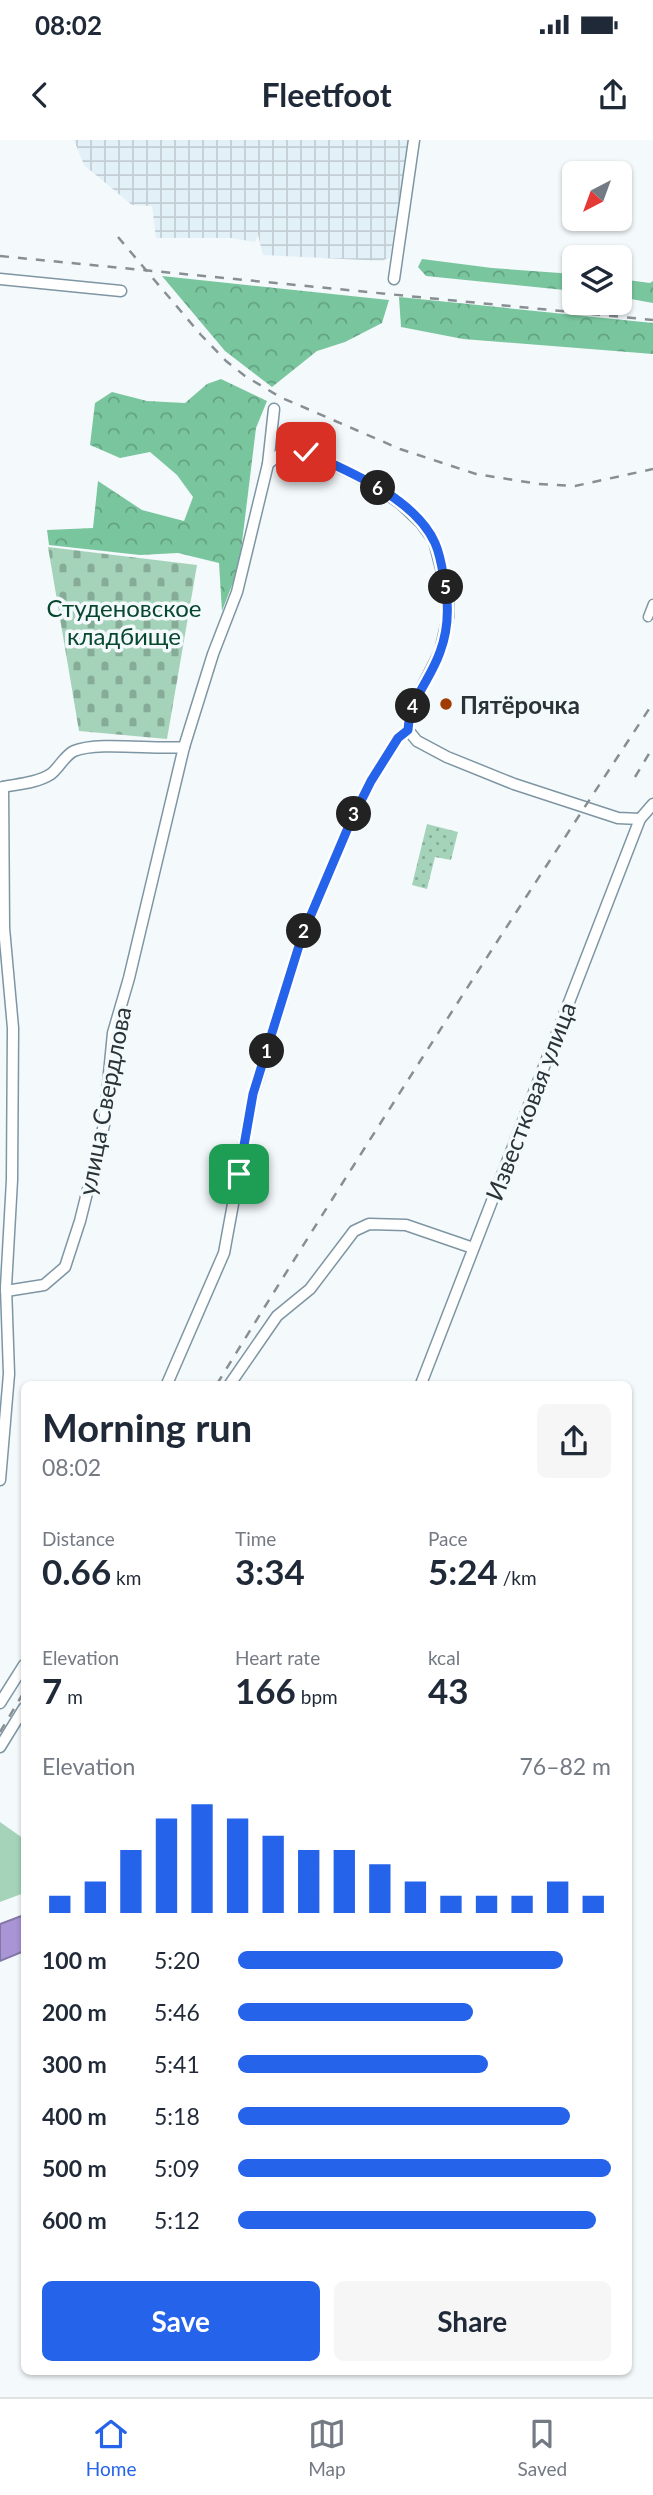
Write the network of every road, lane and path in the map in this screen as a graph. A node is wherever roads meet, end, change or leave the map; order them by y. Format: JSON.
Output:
{"nodes":[{"id":1,"x":414,"y":140,"type":"edge"},
{"id":2,"x":0,"y":279,"type":"edge"},
{"id":3,"x":394,"y":279,"type":"dead end"},
{"id":4,"x":121,"y":291,"type":"dead end"},
{"id":5,"x":274,"y":409,"type":"dead end"},
{"id":6,"x":268,"y":464,"type":"junction"},
{"id":7,"x":653,"y":604,"type":"edge"},
{"id":8,"x":648,"y":617,"type":"dead end"},
{"id":9,"x":408,"y":730,"type":"junction"},
{"id":10,"x":184,"y":747,"type":"junction"},
{"id":11,"x":1,"y":787,"type":"edge"},
{"id":12,"x":653,"y":804,"type":"edge"},
{"id":13,"x":640,"y":819,"type":"junction"},
{"id":14,"x":2,"y":928,"type":"edge"},
{"id":15,"x":12,"y":1180,"type":"junction"},
{"id":16,"x":0,"y":1181,"type":"edge"},
{"id":17,"x":473,"y":1248,"type":"junction"},
{"id":18,"x":6,"y":1291,"type":"junction"},
{"id":19,"x":168,"y":1381,"type":"edge"},
{"id":20,"x":232,"y":1381,"type":"edge"},
{"id":21,"x":422,"y":1381,"type":"edge"},
{"id":22,"x":0,"y":1480,"type":"edge"},
{"id":23,"x":21,"y":1670,"type":"edge"},
{"id":24,"x":0,"y":1703,"type":"edge"},
{"id":25,"x":21,"y":1713,"type":"edge"},
{"id":26,"x":0,"y":1747,"type":"edge"}],
"edges":[{"from":1,"to":3,"type":"street"},
{"from":2,"to":4,"type":"street"},
{"from":5,"to":6,"type":"street","name":"улица Свердлова"},
{"from":6,"to":9,"type":"street"},
{"from":6,"to":10,"type":"street","name":"улица Свердлова"},
{"from":7,"to":8,"type":"street"},
{"from":9,"to":13,"type":"street"},
{"from":9,"to":19,"type":"street"},
{"from":10,"to":11,"type":"street"},
{"from":10,"to":18,"type":"street","name":"улица Свердлова"},
{"from":11,"to":14,"type":"street"},
{"from":12,"to":13,"type":"street","name":"Известковая улица"},
{"from":13,"to":17,"type":"street","name":"Известковая улица"},
{"from":14,"to":15,"type":"street"},
{"from":15,"to":16,"type":"street"},
{"from":15,"to":18,"type":"street"},
{"from":17,"to":20,"type":"street"},
{"from":17,"to":21,"type":"street","name":"Известковая улица"},
{"from":18,"to":22,"type":"street"},
{"from":23,"to":24,"type":"street"},
{"from":25,"to":26,"type":"street"}]}
